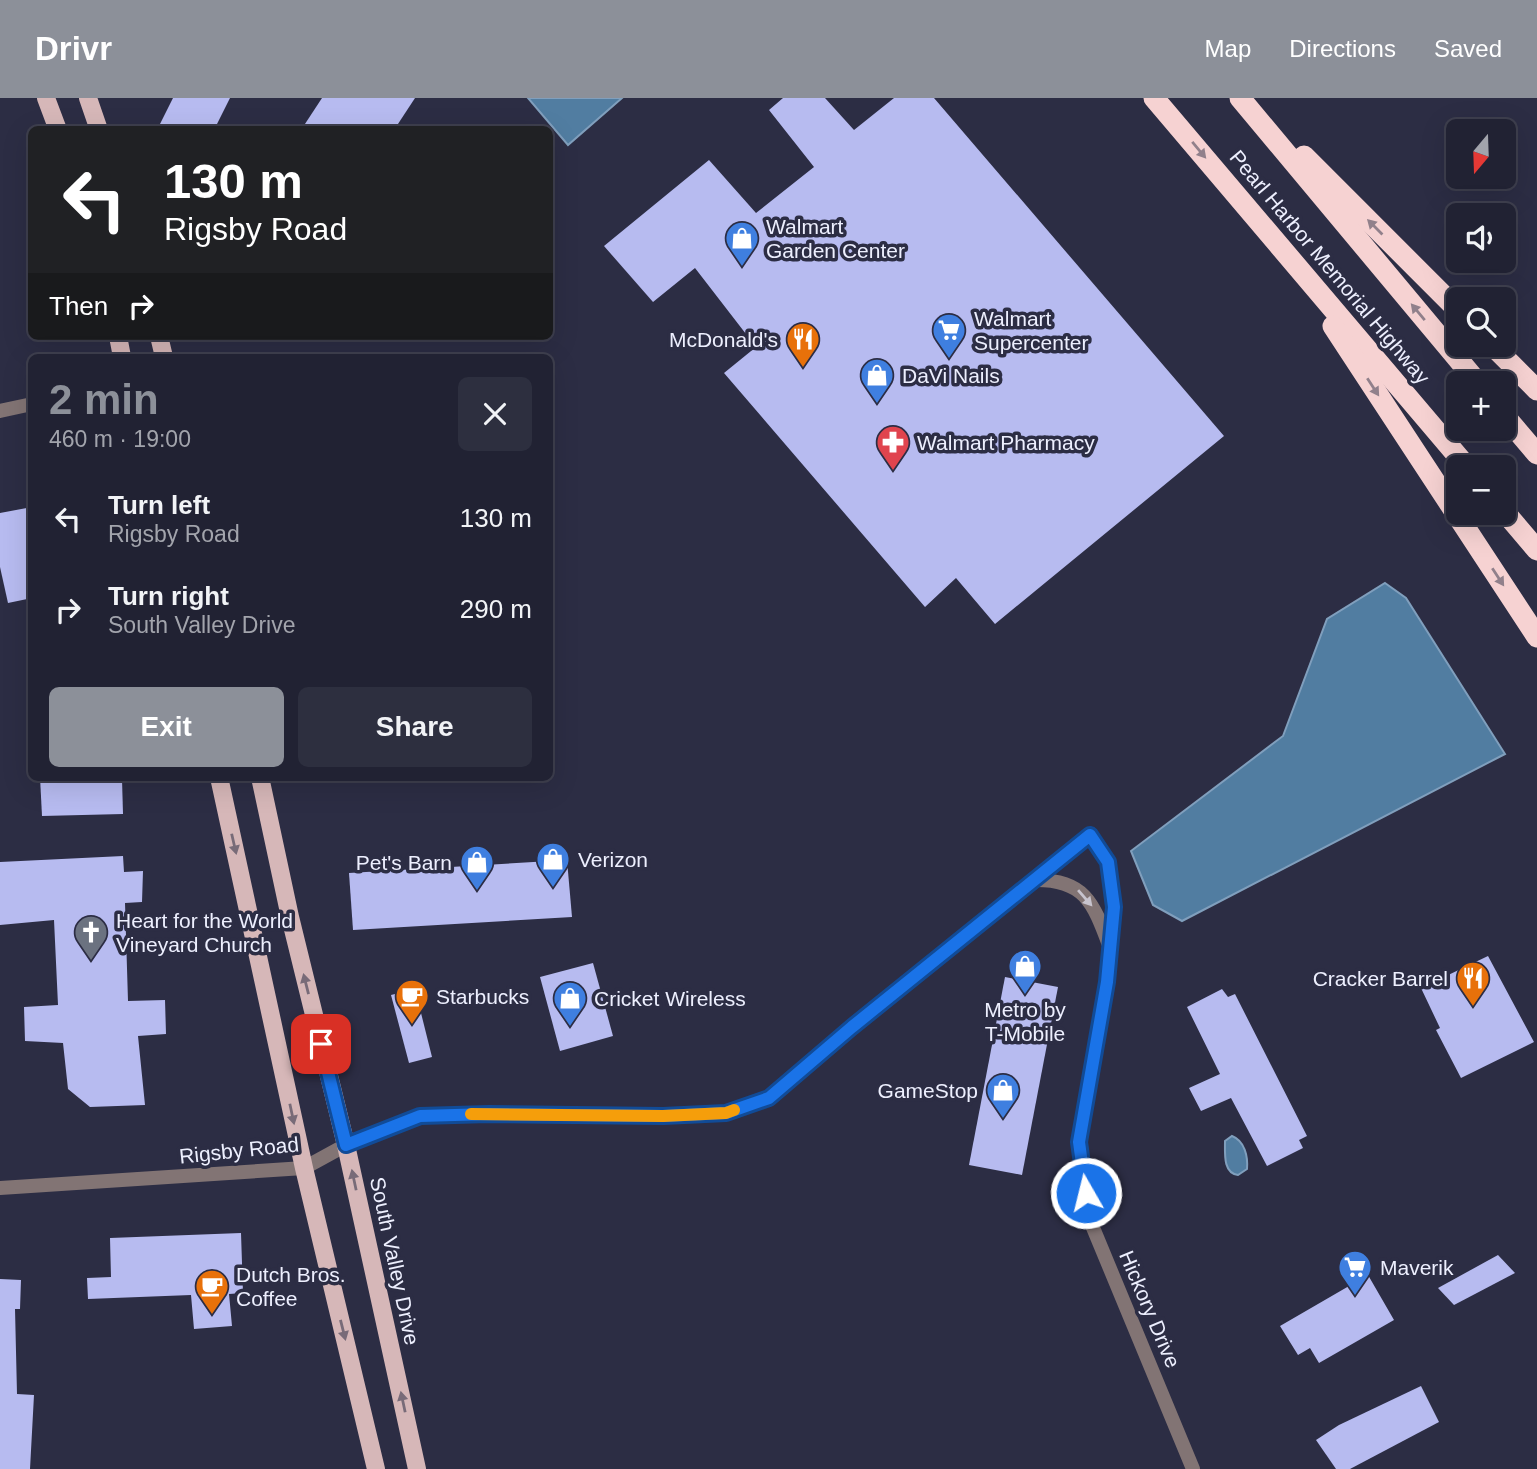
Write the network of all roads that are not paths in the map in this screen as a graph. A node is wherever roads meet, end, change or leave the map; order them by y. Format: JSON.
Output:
{"nodes":[{"id":1,"x":88,"y":98,"type":"edge"},
{"id":2,"x":1154,"y":98,"type":"edge"},
{"id":3,"x":1240,"y":98,"type":"edge"},
{"id":4,"x":1247,"y":98,"type":"edge"},
{"id":5,"x":46,"y":101,"type":"edge"},
{"id":6,"x":56,"y":126,"type":"edge"},
{"id":7,"x":98,"y":126,"type":"edge"},
{"id":8,"x":1282,"y":248,"type":"junction"},
{"id":9,"x":1446,"y":298,"type":"edge"},
{"id":10,"x":1504,"y":357,"type":"edge"},
{"id":11,"x":1468,"y":371,"type":"edge"},
{"id":12,"x":1537,"y":390,"type":"edge"},
{"id":13,"x":28,"y":405,"type":"edge"},
{"id":14,"x":0,"y":411,"type":"edge"},
{"id":15,"x":1516,"y":429,"type":"edge"},
{"id":16,"x":1537,"y":454,"type":"edge"},
{"id":17,"x":1457,"y":455,"type":"edge"},
{"id":18,"x":1516,"y":525,"type":"edge"},
{"id":19,"x":1537,"y":550,"type":"edge"},
{"id":20,"x":1537,"y":637,"type":"edge"},
{"id":21,"x":220,"y":781,"type":"edge"},
{"id":22,"x":261,"y":781,"type":"edge"},
{"id":23,"x":1090,"y":835,"type":"joint"},
{"id":24,"x":1034,"y":880,"type":"junction"},
{"id":25,"x":1110,"y":948,"type":"junction"},
{"id":26,"x":346,"y":1145,"type":"junction"},
{"id":27,"x":304,"y":1168,"type":"junction"},
{"id":28,"x":0,"y":1188,"type":"edge"},
{"id":29,"x":376,"y":1469,"type":"edge"},
{"id":30,"x":417,"y":1469,"type":"edge"},
{"id":31,"x":1194,"y":1469,"type":"edge"}],
"edges":[{"from":1,"to":7,"type":"main road"},
{"from":2,"to":8,"type":"highway","name":"Pearl Harbor Memorial Highway","one_way":true},
{"from":11,"to":3,"type":"highway","name":"Pearl Harbor Memorial Highway","one_way":true},
{"from":9,"to":4,"type":"highway","one_way":true},
{"from":5,"to":6,"type":"main road"},
{"from":8,"to":17,"type":"highway","name":"Pearl Harbor Memorial Highway"},
{"from":8,"to":20,"type":"highway","one_way":true},
{"from":10,"to":12,"type":"highway"},
{"from":13,"to":14,"type":"street"},
{"from":15,"to":16,"type":"highway"},
{"from":18,"to":19,"type":"highway"},
{"from":21,"to":27,"type":"main road","one_way":true},
{"from":26,"to":22,"type":"main road","name":"South Valley Drive","one_way":true},
{"from":23,"to":24,"type":"street","name":"Rigsby Road"},
{"from":23,"to":25,"type":"street","name":"Hickory Drive"},
{"from":24,"to":25,"type":"street","one_way":true},
{"from":24,"to":26,"type":"street","name":"Rigsby Road"},
{"from":25,"to":31,"type":"street","name":"Hickory Drive"},
{"from":26,"to":27,"type":"street","name":"Rigsby Road"},
{"from":30,"to":26,"type":"main road","name":"South Valley Drive","one_way":true},
{"from":27,"to":28,"type":"street","name":"Rigsby Road"},
{"from":27,"to":29,"type":"main road","one_way":true}]}
